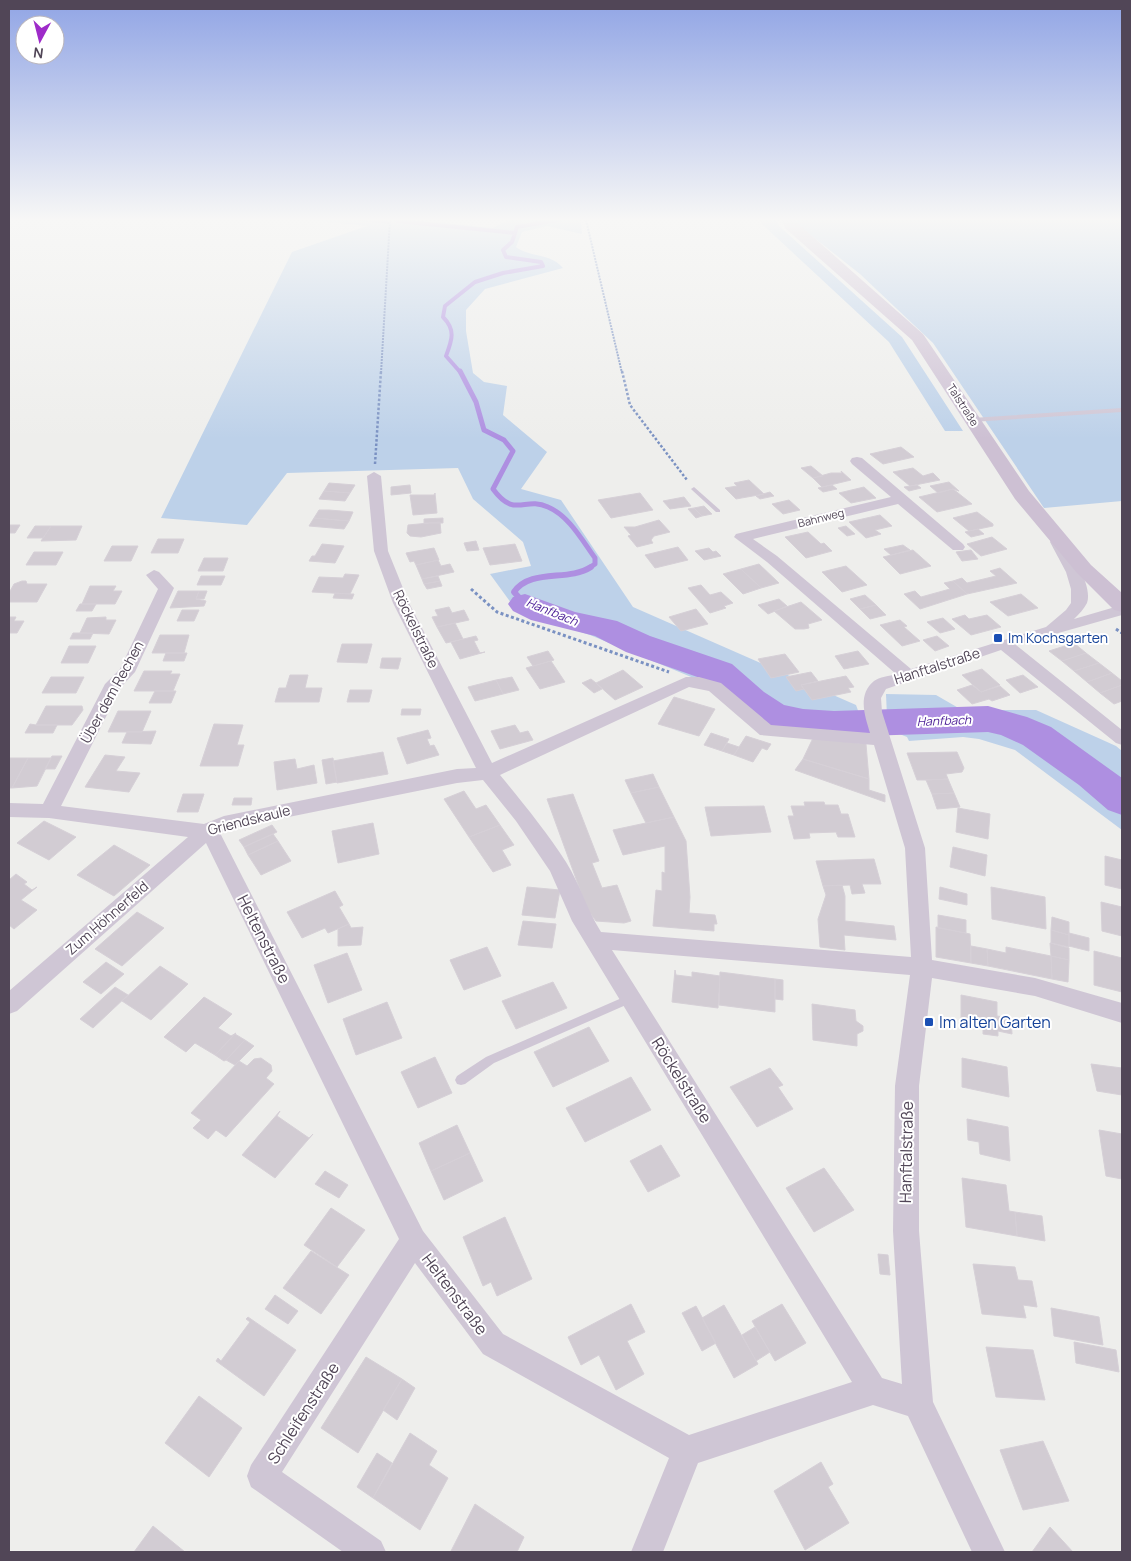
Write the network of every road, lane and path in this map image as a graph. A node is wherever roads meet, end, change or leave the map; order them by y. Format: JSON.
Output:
{"nodes":[{"id":1,"x":386,"y":293,"type":"edge"},
{"id":2,"x":603,"y":293,"type":"edge"},
{"id":3,"x":868,"y":293,"type":"edge"},
{"id":4,"x":1122,"y":410,"type":"edge"},
{"id":5,"x":972,"y":420,"type":"junction"},
{"id":6,"x":857,"y":461,"type":"dead end"},
{"id":7,"x":374,"y":476,"type":"joint"},
{"id":8,"x":694,"y":489,"type":"joint"},
{"id":9,"x":900,"y":499,"type":"junction"},
{"id":10,"x":718,"y":511,"type":"dead end"},
{"id":11,"x":1051,"y":532,"type":"junction"},
{"id":12,"x":741,"y":537,"type":"joint"},
{"id":13,"x":958,"y":547,"type":"dead end"},
{"id":14,"x":154,"y":575,"type":"dead end"},
{"id":15,"x":471,"y":589,"type":"dead end"},
{"id":16,"x":1122,"y":605,"type":"edge"},
{"id":17,"x":1122,"y":610,"type":"edge"},
{"id":18,"x":1051,"y":630,"type":"junction"},
{"id":19,"x":1004,"y":644,"type":"junction"},
{"id":20,"x":908,"y":674,"type":"junction"},
{"id":21,"x":686,"y":682,"type":"junction"},
{"id":22,"x":878,"y":727,"type":"junction"},
{"id":23,"x":1122,"y":739,"type":"edge"},
{"id":24,"x":488,"y":773,"type":"junction"},
{"id":25,"x":9,"y":810,"type":"edge"},
{"id":26,"x":49,"y":810,"type":"junction"},
{"id":27,"x":206,"y":832,"type":"junction"},
{"id":28,"x":596,"y":940,"type":"junction"},
{"id":29,"x":922,"y":967,"type":"junction"},
{"id":30,"x":632,"y":998,"type":"junction"},
{"id":31,"x":9,"y":1004,"type":"edge"},
{"id":32,"x":1122,"y":1013,"type":"edge"},
{"id":33,"x":461,"y":1080,"type":"dead end"},
{"id":34,"x":414,"y":1240,"type":"junction"},
{"id":35,"x":873,"y":1390,"type":"junction"},
{"id":36,"x":918,"y":1404,"type":"junction"},
{"id":37,"x":686,"y":1451,"type":"junction"},
{"id":38,"x":370,"y":1552,"type":"edge"},
{"id":39,"x":647,"y":1552,"type":"edge"},
{"id":40,"x":989,"y":1552,"type":"edge"}],
"edges":[{"from":1,"to":7,"type":"path"},
{"from":2,"to":8,"type":"path"},
{"from":3,"to":5,"type":"main road","name":"Talstraße"},
{"from":4,"to":5,"type":"lane"},
{"from":5,"to":11,"type":"main road","name":"Talstraße"},
{"from":6,"to":9,"type":"street"},
{"from":7,"to":24,"type":"street","name":"Röckelstraße"},
{"from":8,"to":10,"type":"lane"},
{"from":9,"to":12,"type":"street","name":"Bahnweg"},
{"from":9,"to":13,"type":"street"},
{"from":11,"to":16,"type":"main road","name":"Talstraße"},
{"from":11,"to":18,"type":"street","name":"Hanftalstraße"},
{"from":12,"to":20,"type":"street"},
{"from":14,"to":26,"type":"street","name":"Über dem Rechen"},
{"from":15,"to":21,"type":"path"},
{"from":17,"to":18,"type":"street","name":"Hanftalstraße"},
{"from":18,"to":19,"type":"street","name":"Hanftalstraße"},
{"from":19,"to":20,"type":"street","name":"Hanftalstraße"},
{"from":19,"to":23,"type":"street"},
{"from":20,"to":22,"type":"street","name":"Hanftalstraße"},
{"from":21,"to":22,"type":"street"},
{"from":21,"to":24,"type":"street"},
{"from":22,"to":29,"type":"street","name":"Hanftalstraße"},
{"from":24,"to":27,"type":"street","name":"Griendskaule"},
{"from":24,"to":28,"type":"street","name":"Röckelstraße"},
{"from":25,"to":26,"type":"street","name":"Griendskaule"},
{"from":26,"to":27,"type":"street","name":"Griendskaule"},
{"from":27,"to":31,"type":"street","name":"Zum Höhnerfeld"},
{"from":27,"to":34,"type":"street","name":"Heltenstraße"},
{"from":28,"to":29,"type":"street"},
{"from":28,"to":30,"type":"street","name":"Röckelstraße"},
{"from":29,"to":32,"type":"street"},
{"from":29,"to":36,"type":"street","name":"Hanftalstraße"},
{"from":30,"to":33,"type":"lane"},
{"from":30,"to":35,"type":"street","name":"Röckelstraße"},
{"from":34,"to":37,"type":"street","name":"Heltenstraße"},
{"from":34,"to":38,"type":"street","name":"Schleifenstraße"},
{"from":35,"to":36,"type":"street"},
{"from":35,"to":37,"type":"street"},
{"from":36,"to":40,"type":"street","name":"Hanftalstraße"},
{"from":37,"to":39,"type":"street"}]}
